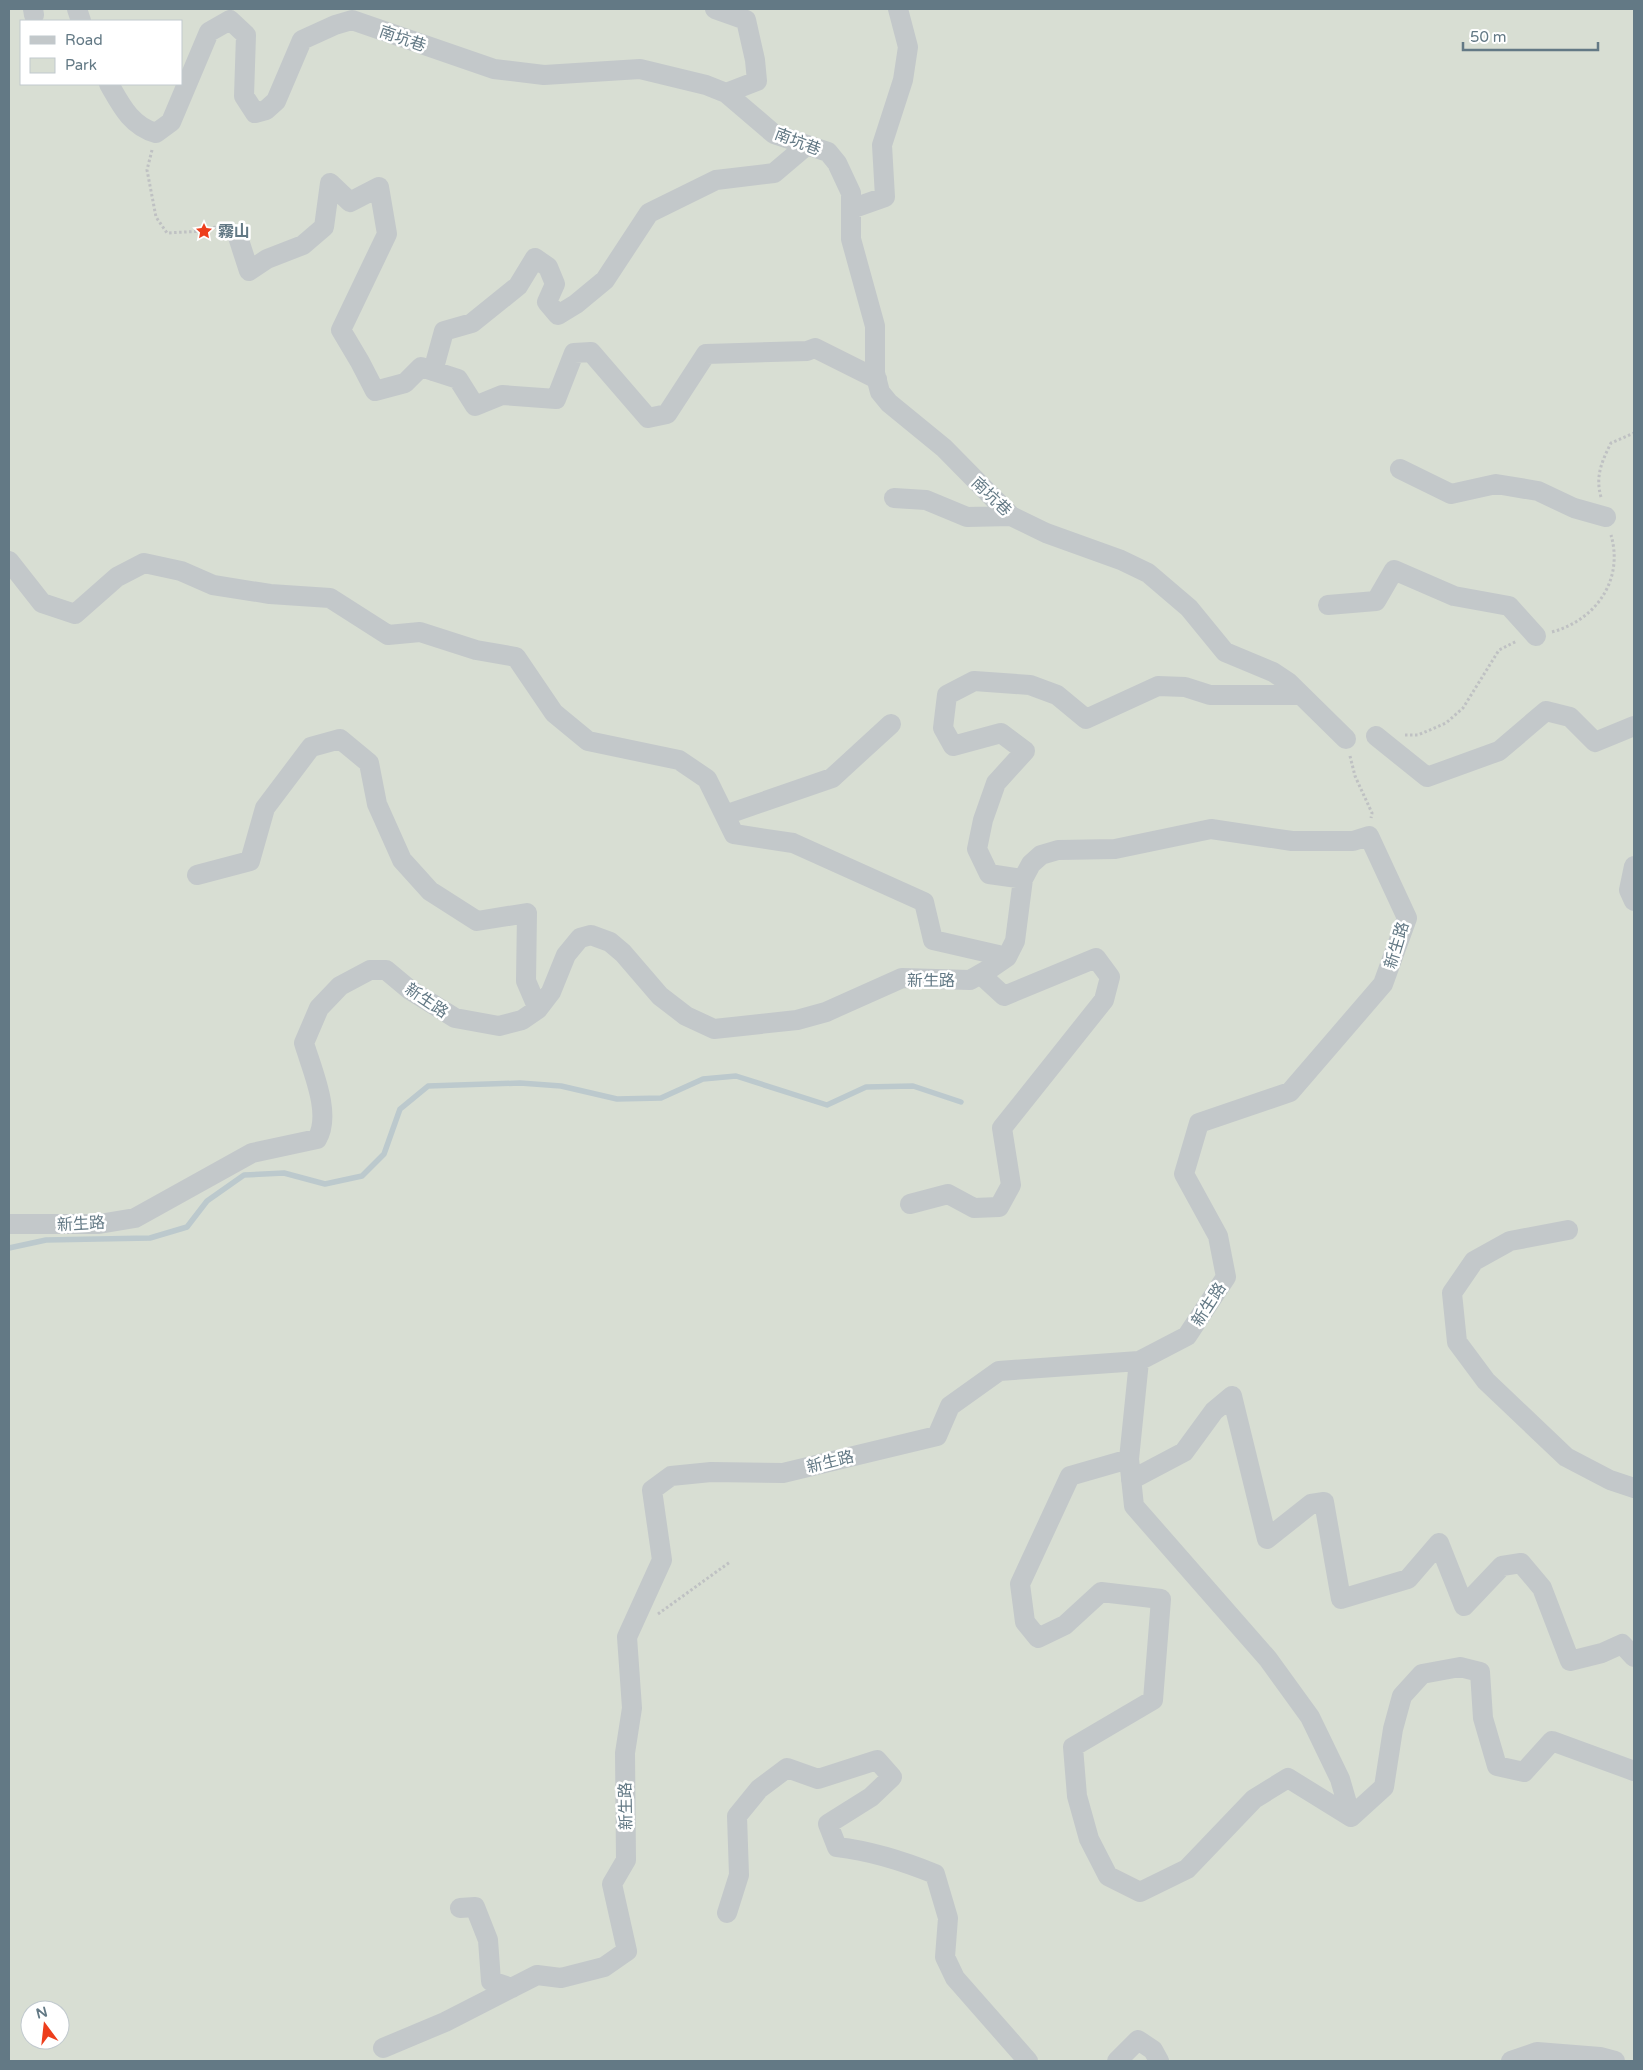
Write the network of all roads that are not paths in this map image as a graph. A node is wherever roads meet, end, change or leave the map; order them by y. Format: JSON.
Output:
{"nodes":[{"id":1,"x":715,"y":9,"type":"edge"},
{"id":2,"x":898,"y":9,"type":"edge"},
{"id":3,"x":110,"y":85,"type":"edge"},
{"id":4,"x":726,"y":93,"type":"junction"},
{"id":5,"x":807,"y":145,"type":"junction"},
{"id":6,"x":851,"y":209,"type":"junction"},
{"id":7,"x":234,"y":230,"type":"road end"},
{"id":8,"x":433,"y":371,"type":"junction"},
{"id":9,"x":876,"y":379,"type":"junction"},
{"id":10,"x":1400,"y":469,"type":"dead end"},
{"id":11,"x":894,"y":498,"type":"dead end"},
{"id":12,"x":1011,"y":516,"type":"junction"},
{"id":13,"x":1606,"y":516,"type":"dead end"},
{"id":14,"x":9,"y":561,"type":"edge"},
{"id":15,"x":1328,"y":605,"type":"dead end"},
{"id":16,"x":1536,"y":636,"type":"dead end"},
{"id":17,"x":1301,"y":696,"type":"junction"},
{"id":18,"x":891,"y":724,"type":"dead end"},
{"id":19,"x":1634,"y":726,"type":"edge"},
{"id":20,"x":1376,"y":736,"type":"dead end"},
{"id":21,"x":1346,"y":739,"type":"road end"},
{"id":22,"x":725,"y":815,"type":"junction"},
{"id":23,"x":1634,"y":866,"type":"edge"},
{"id":24,"x":197,"y":875,"type":"dead end"},
{"id":25,"x":1023,"y":879,"type":"junction"},
{"id":26,"x":1634,"y":901,"type":"edge"},
{"id":27,"x":1007,"y":957,"type":"junction"},
{"id":28,"x":980,"y":974,"type":"junction"},
{"id":29,"x":538,"y":1009,"type":"junction"},
{"id":30,"x":910,"y":1204,"type":"dead end"},
{"id":31,"x":9,"y":1224,"type":"edge"},
{"id":32,"x":1568,"y":1230,"type":"dead end"},
{"id":33,"x":1139,"y":1361,"type":"junction"},
{"id":34,"x":1129,"y":1458,"type":"junction"},
{"id":35,"x":1131,"y":1480,"type":"junction"},
{"id":36,"x":1634,"y":1488,"type":"edge"},
{"id":37,"x":1634,"y":1657,"type":"edge"},
{"id":38,"x":1634,"y":1772,"type":"edge"},
{"id":39,"x":1351,"y":1818,"type":"junction"},
{"id":40,"x":460,"y":1908,"type":"dead end"},
{"id":41,"x":726,"y":1913,"type":"dead end"},
{"id":42,"x":512,"y":1988,"type":"junction"},
{"id":43,"x":383,"y":2048,"type":"dead end"},
{"id":44,"x":1028,"y":2061,"type":"edge"},
{"id":45,"x":1117,"y":2061,"type":"edge"},
{"id":46,"x":1159,"y":2061,"type":"edge"},
{"id":47,"x":1511,"y":2061,"type":"edge"},
{"id":48,"x":1615,"y":2061,"type":"edge"}],
"edges":[{"from":1,"to":4,"type":"street"},
{"from":2,"to":6,"type":"street"},
{"from":3,"to":4,"type":"street","name":"南坑巷"},
{"from":4,"to":5,"type":"street","name":"南坑巷"},
{"from":5,"to":6,"type":"street","name":"南坑巷"},
{"from":5,"to":8,"type":"street"},
{"from":6,"to":9,"type":"street","name":"南坑巷"},
{"from":7,"to":8,"type":"street"},
{"from":8,"to":9,"type":"street"},
{"from":9,"to":12,"type":"street","name":"南坑巷"},
{"from":10,"to":13,"type":"street"},
{"from":11,"to":12,"type":"street"},
{"from":12,"to":17,"type":"street","name":"南坑巷"},
{"from":14,"to":22,"type":"street"},
{"from":15,"to":16,"type":"street"},
{"from":17,"to":21,"type":"street","name":"南坑巷"},
{"from":17,"to":25,"type":"street"},
{"from":18,"to":22,"type":"street"},
{"from":19,"to":20,"type":"street"},
{"from":22,"to":27,"type":"street"},
{"from":23,"to":26,"type":"street"},
{"from":24,"to":29,"type":"street"},
{"from":25,"to":27,"type":"street"},
{"from":25,"to":33,"type":"street","name":"新生路"},
{"from":27,"to":28,"type":"street","name":"新生路"},
{"from":28,"to":29,"type":"street","name":"新生路"},
{"from":28,"to":30,"type":"street"},
{"from":29,"to":31,"type":"street","name":"新生路"},
{"from":32,"to":36,"type":"street"},
{"from":33,"to":34,"type":"street"},
{"from":33,"to":42,"type":"street","name":"新生路"},
{"from":34,"to":35,"type":"street"},
{"from":34,"to":39,"type":"street"},
{"from":35,"to":37,"type":"street"},
{"from":35,"to":39,"type":"street"},
{"from":38,"to":39,"type":"street"},
{"from":40,"to":42,"type":"street"},
{"from":41,"to":44,"type":"street"},
{"from":42,"to":43,"type":"street","name":"新生路"},
{"from":45,"to":46,"type":"street"},
{"from":47,"to":48,"type":"street"}]}
